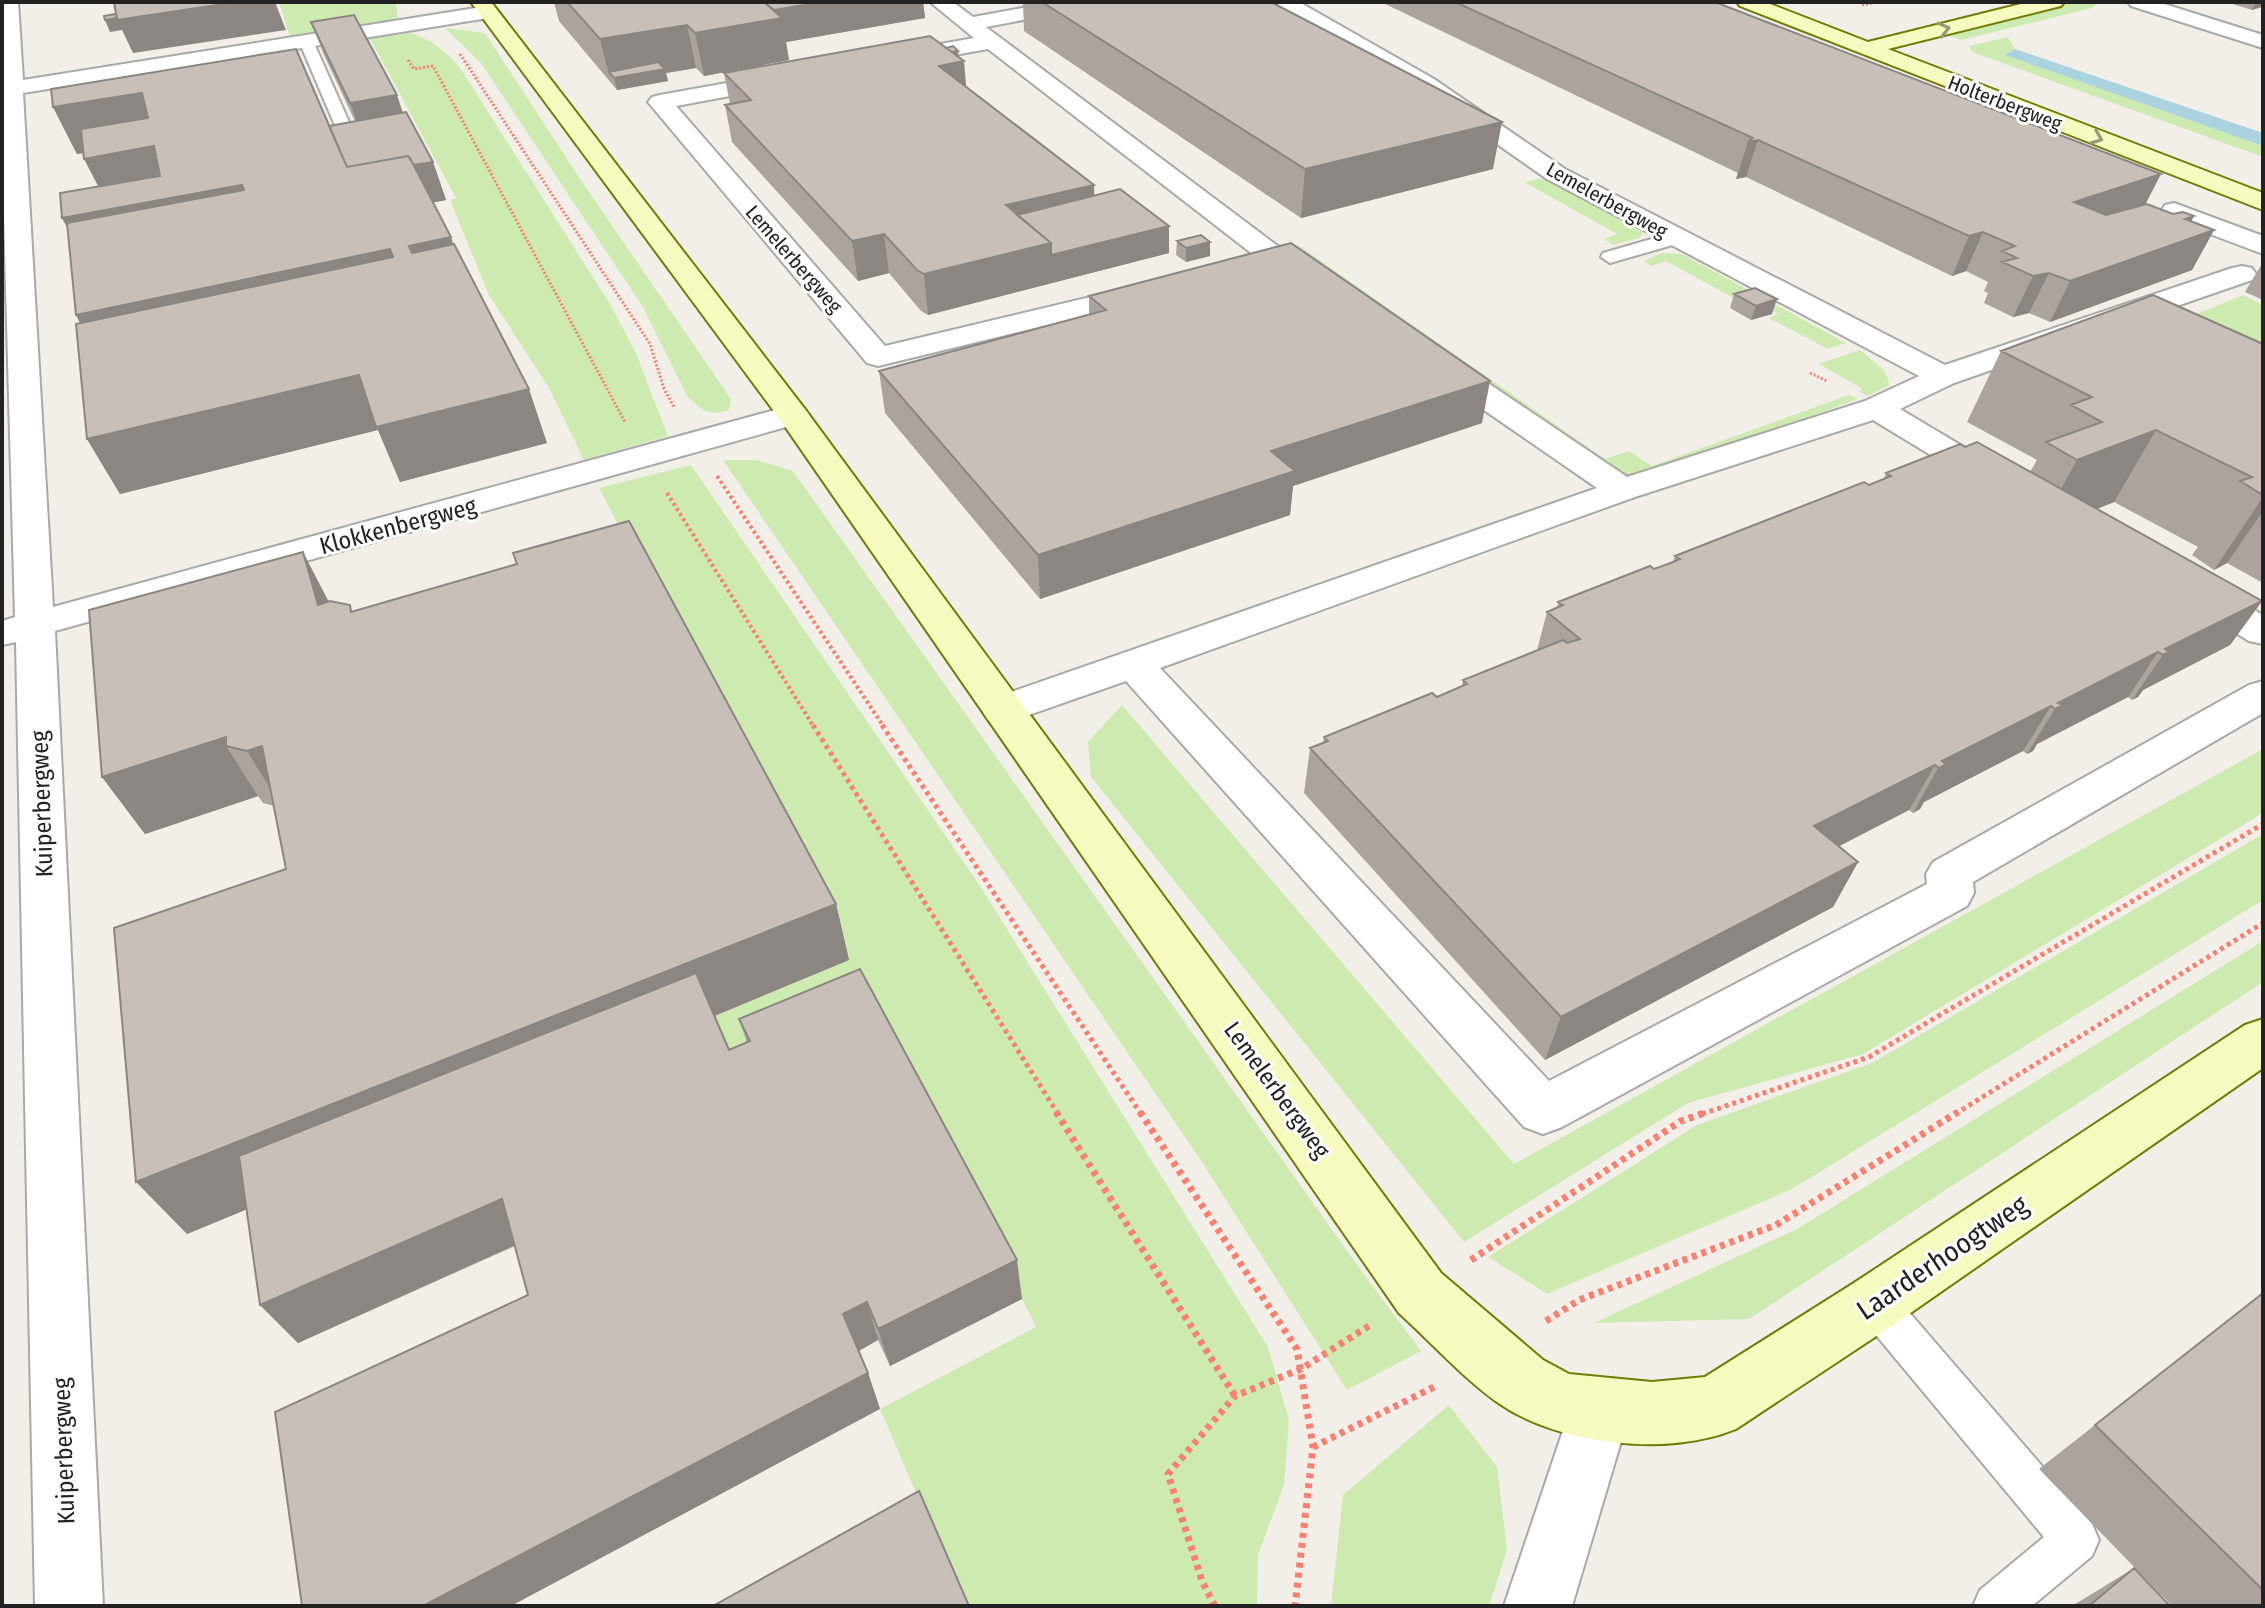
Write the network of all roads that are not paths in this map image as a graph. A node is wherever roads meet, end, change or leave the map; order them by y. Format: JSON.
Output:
{"nodes":[{"id":1,"x":8,"y":2,"type":"edge"},
{"id":2,"x":940,"y":2,"type":"edge"},
{"id":3,"x":1087,"y":2,"type":"edge"},
{"id":4,"x":1284,"y":2,"type":"edge"},
{"id":5,"x":1747,"y":2,"type":"edge"},
{"id":6,"x":1797,"y":2,"type":"edge"},
{"id":7,"x":2054,"y":2,"type":"edge"},
{"id":8,"x":2138,"y":2,"type":"edge"},
{"id":9,"x":484,"y":7,"type":"edge"},
{"id":10,"x":971,"y":24,"type":"junction"},
{"id":11,"x":1857,"y":24,"type":"junction"},
{"id":12,"x":1826,"y":31,"type":"junction"},
{"id":13,"x":1899,"y":40,"type":"junction"},
{"id":14,"x":306,"y":41,"type":"junction"},
{"id":15,"x":994,"y":41,"type":"junction"},
{"id":16,"x":2263,"y":42,"type":"edge"},
{"id":17,"x":1868,"y":48,"type":"junction"},
{"id":18,"x":873,"y":63,"type":"edge"},
{"id":19,"x":812,"y":74,"type":"edge"},
{"id":20,"x":7,"y":89,"type":"edge"},
{"id":21,"x":2146,"y":132,"type":"dead end"},
{"id":22,"x":353,"y":149,"type":"edge"},
{"id":23,"x":2263,"y":202,"type":"edge"},
{"id":24,"x":2174,"y":211,"type":"edge"},
{"id":25,"x":1676,"y":238,"type":"junction"},
{"id":26,"x":2263,"y":246,"type":"edge"},
{"id":27,"x":1610,"y":257,"type":"dead end"},
{"id":28,"x":1284,"y":259,"type":"junction"},
{"id":29,"x":1254,"y":267,"type":"edge"},
{"id":30,"x":2251,"y":270,"type":"edge"},
{"id":31,"x":1178,"y":285,"type":"edge"},
{"id":32,"x":1336,"y":295,"type":"edge"},
{"id":33,"x":2080,"y":330,"type":"junction"},
{"id":34,"x":1414,"y":348,"type":"edge"},
{"id":35,"x":2122,"y":350,"type":"edge"},
{"id":36,"x":1943,"y":376,"type":"junction"},
{"id":37,"x":1876,"y":408,"type":"junction"},
{"id":38,"x":793,"y":415,"type":"junction"},
{"id":39,"x":2005,"y":485,"type":"edge"},
{"id":40,"x":1623,"y":490,"type":"junction"},
{"id":41,"x":2170,"y":578,"type":"edge"},
{"id":42,"x":19,"y":629,"type":"edge"},
{"id":43,"x":2263,"y":632,"type":"edge"},
{"id":44,"x":1134,"y":665,"type":"junction"},
{"id":45,"x":2263,"y":695,"type":"edge"},
{"id":46,"x":1003,"y":710,"type":"junction"},
{"id":47,"x":2263,"y":1040,"type":"edge"},
{"id":48,"x":1875,"y":1303,"type":"junction"},
{"id":49,"x":1600,"y":1408,"type":"junction"},
{"id":50,"x":69,"y":1606,"type":"edge"},
{"id":51,"x":1538,"y":1606,"type":"edge"},
{"id":52,"x":1996,"y":1606,"type":"edge"}],
"edges":[{"from":1,"to":20,"type":"street","name":"Kuiperbergweg"},
{"from":2,"to":10,"type":"street"},
{"from":3,"to":10,"type":"street"},
{"from":4,"to":25,"type":"street","name":"Lemelerbergweg"},
{"from":5,"to":12,"type":"street","name":"Holterbergweg"},
{"from":6,"to":11,"type":"street","name":"Holterbergweg"},
{"from":13,"to":7,"type":"street","one_way":true},
{"from":8,"to":16,"type":"street"},
{"from":9,"to":14,"type":"street"},
{"from":9,"to":38,"type":"street","name":"Lemelerbergweg"},
{"from":10,"to":15,"type":"street"},
{"from":11,"to":12,"type":"street"},
{"from":11,"to":13,"type":"street","name":"Holterbergweg"},
{"from":12,"to":17,"type":"street","name":"Holterbergweg"},
{"from":13,"to":17,"type":"street"},
{"from":13,"to":21,"type":"street","name":"Holterbergweg"},
{"from":14,"to":20,"type":"street"},
{"from":14,"to":22,"type":"lane"},
{"from":15,"to":18,"type":"street"},
{"from":15,"to":28,"type":"street"},
{"from":17,"to":23,"type":"street","name":"Holterbergweg","one_way":true},
{"from":19,"to":31,"type":"street","name":"Lemelerbergweg"},
{"from":20,"to":42,"type":"street","name":"Kuiperbergweg"},
{"from":24,"to":26,"type":"street"},
{"from":25,"to":27,"type":"lane"},
{"from":25,"to":36,"type":"street","name":"Lemelerbergweg"},
{"from":28,"to":29,"type":"street"},
{"from":28,"to":32,"type":"street"},
{"from":30,"to":33,"type":"street"},
{"from":33,"to":35,"type":"street"},
{"from":33,"to":36,"type":"street"},
{"from":34,"to":40,"type":"street"},
{"from":36,"to":37,"type":"street"},
{"from":37,"to":39,"type":"street"},
{"from":37,"to":40,"type":"street"},
{"from":38,"to":42,"type":"street","name":"Klokkenbergweg"},
{"from":38,"to":46,"type":"street","name":"Lemelerbergweg"},
{"from":40,"to":44,"type":"street"},
{"from":41,"to":43,"type":"street"},
{"from":42,"to":50,"type":"street","name":"Kuiperbergweg"},
{"from":44,"to":45,"type":"street"},
{"from":44,"to":46,"type":"street"},
{"from":46,"to":49,"type":"street","name":"Lemelerbergweg"},
{"from":47,"to":48,"type":"street","name":"Laarderhoogtweg"},
{"from":48,"to":49,"type":"street","name":"Laarderhoogtweg"},
{"from":48,"to":52,"type":"lane"},
{"from":49,"to":51,"type":"street"}]}
